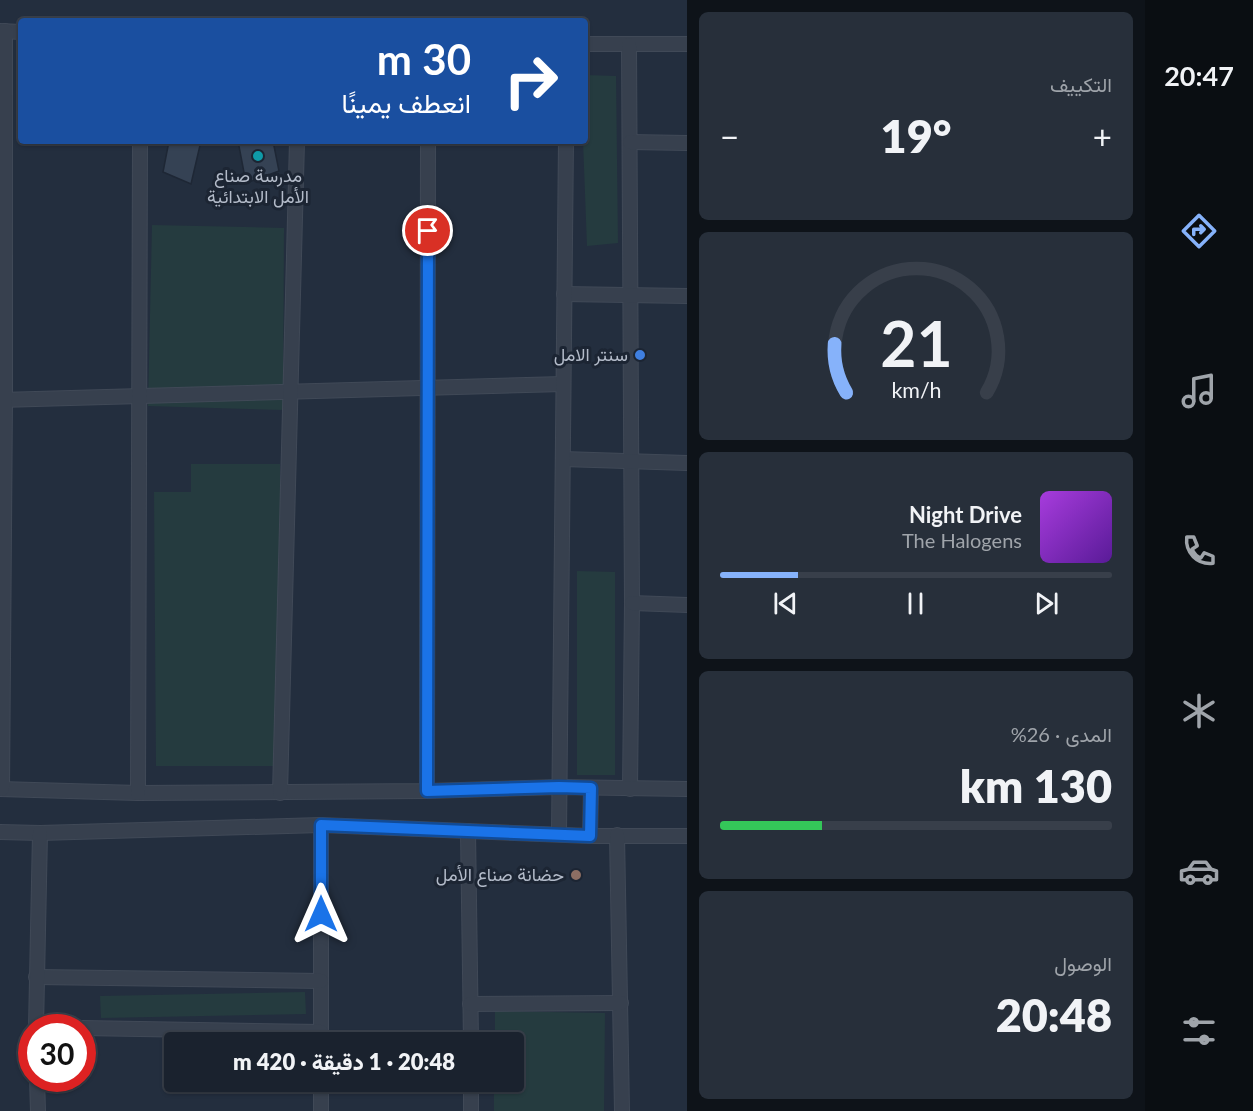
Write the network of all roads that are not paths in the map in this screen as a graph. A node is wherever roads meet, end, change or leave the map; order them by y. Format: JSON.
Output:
{"nodes":[{"id":1,"x":3,"y":31,"type":"edge"},
{"id":2,"x":18,"y":32,"type":"edge"},
{"id":3,"x":588,"y":44,"type":"edge"},
{"id":4,"x":687,"y":44,"type":"edge"},
{"id":5,"x":630,"y":45,"type":"junction"},
{"id":6,"x":630,"y":142,"type":"junction"},
{"id":7,"x":687,"y":143,"type":"edge"},
{"id":8,"x":140,"y":144,"type":"edge"},
{"id":9,"x":297,"y":144,"type":"edge"},
{"id":10,"x":428,"y":144,"type":"edge"},
{"id":11,"x":566,"y":144,"type":"edge"},
{"id":12,"x":564,"y":294,"type":"junction"},
{"id":13,"x":630,"y":295,"type":"junction"},
{"id":14,"x":687,"y":296,"type":"edge"},
{"id":15,"x":563,"y":384,"type":"junction"},
{"id":16,"x":427,"y":388,"type":"junction"},
{"id":17,"x":290,"y":392,"type":"junction"},
{"id":18,"x":140,"y":396,"type":"junction"},
{"id":19,"x":3,"y":400,"type":"edge"},
{"id":20,"x":563,"y":459,"type":"junction"},
{"id":21,"x":630,"y":461,"type":"junction"},
{"id":22,"x":687,"y":463,"type":"edge"},
{"id":23,"x":632,"y":603,"type":"junction"},
{"id":24,"x":687,"y":605,"type":"edge"},
{"id":25,"x":559,"y":787,"type":"junction"},
{"id":26,"x":591,"y":788,"type":"junction"},
{"id":27,"x":1,"y":789,"type":"edge"},
{"id":28,"x":630,"y":789,"type":"junction"},
{"id":29,"x":687,"y":789,"type":"edge"},
{"id":30,"x":427,"y":791,"type":"junction"},
{"id":31,"x":138,"y":793,"type":"junction"},
{"id":32,"x":280,"y":793,"type":"junction"},
{"id":33,"x":321,"y":825,"type":"junction"},
{"id":34,"x":468,"y":831,"type":"junction"},
{"id":35,"x":0,"y":832,"type":"edge"},
{"id":36,"x":40,"y":833,"type":"junction"},
{"id":37,"x":559,"y":834,"type":"junction"},
{"id":38,"x":617,"y":835,"type":"junction"},
{"id":39,"x":590,"y":836,"type":"junction"},
{"id":40,"x":687,"y":836,"type":"edge"},
{"id":41,"x":36,"y":977,"type":"junction"},
{"id":42,"x":321,"y":981,"type":"junction"},
{"id":43,"x":621,"y":1003,"type":"junction"},
{"id":44,"x":470,"y":1004,"type":"junction"},
{"id":45,"x":36,"y":1014,"type":"edge"},
{"id":46,"x":96,"y":1029,"type":"edge"},
{"id":47,"x":188,"y":1032,"type":"edge"},
{"id":48,"x":321,"y":1032,"type":"edge"},
{"id":49,"x":471,"y":1032,"type":"edge"},
{"id":50,"x":37,"y":1092,"type":"edge"},
{"id":51,"x":321,"y":1092,"type":"edge"},
{"id":52,"x":471,"y":1092,"type":"edge"},
{"id":53,"x":38,"y":1111,"type":"edge"},
{"id":54,"x":321,"y":1111,"type":"edge"},
{"id":55,"x":471,"y":1111,"type":"edge"},
{"id":56,"x":622,"y":1111,"type":"edge"}],
"edges":[{"from":1,"to":2,"type":"street"},
{"from":1,"to":19,"type":"street"},
{"from":3,"to":5,"type":"street"},
{"from":4,"to":5,"type":"street"},
{"from":5,"to":6,"type":"street"},
{"from":6,"to":7,"type":"street"},
{"from":6,"to":13,"type":"street"},
{"from":8,"to":18,"type":"street"},
{"from":9,"to":17,"type":"street"},
{"from":10,"to":16,"type":"street"},
{"from":11,"to":12,"type":"street"},
{"from":12,"to":13,"type":"street"},
{"from":12,"to":15,"type":"street"},
{"from":13,"to":14,"type":"street"},
{"from":13,"to":21,"type":"street"},
{"from":15,"to":16,"type":"street"},
{"from":15,"to":20,"type":"street"},
{"from":16,"to":17,"type":"street"},
{"from":16,"to":30,"type":"street"},
{"from":17,"to":18,"type":"street"},
{"from":17,"to":32,"type":"street"},
{"from":18,"to":19,"type":"street"},
{"from":18,"to":31,"type":"street"},
{"from":19,"to":27,"type":"street"},
{"from":20,"to":21,"type":"street"},
{"from":20,"to":25,"type":"street"},
{"from":21,"to":22,"type":"street"},
{"from":21,"to":23,"type":"street"},
{"from":23,"to":24,"type":"street"},
{"from":23,"to":28,"type":"street"},
{"from":25,"to":26,"type":"street"},
{"from":25,"to":30,"type":"street"},
{"from":25,"to":37,"type":"street"},
{"from":26,"to":28,"type":"street"},
{"from":26,"to":39,"type":"street"},
{"from":27,"to":31,"type":"street"},
{"from":28,"to":29,"type":"street"},
{"from":30,"to":32,"type":"street"},
{"from":31,"to":32,"type":"street"},
{"from":33,"to":34,"type":"street"},
{"from":33,"to":36,"type":"street"},
{"from":33,"to":42,"type":"street"},
{"from":34,"to":37,"type":"street"},
{"from":34,"to":44,"type":"street"},
{"from":35,"to":36,"type":"street"},
{"from":36,"to":41,"type":"street"},
{"from":37,"to":39,"type":"street"},
{"from":38,"to":39,"type":"street"},
{"from":38,"to":40,"type":"street"},
{"from":38,"to":43,"type":"street"},
{"from":41,"to":42,"type":"street"},
{"from":41,"to":45,"type":"street"},
{"from":42,"to":48,"type":"street"},
{"from":43,"to":44,"type":"street"},
{"from":43,"to":56,"type":"street"},
{"from":44,"to":49,"type":"street"},
{"from":46,"to":47,"type":"street"},
{"from":50,"to":53,"type":"street"},
{"from":51,"to":54,"type":"street"},
{"from":52,"to":55,"type":"street"}]}
